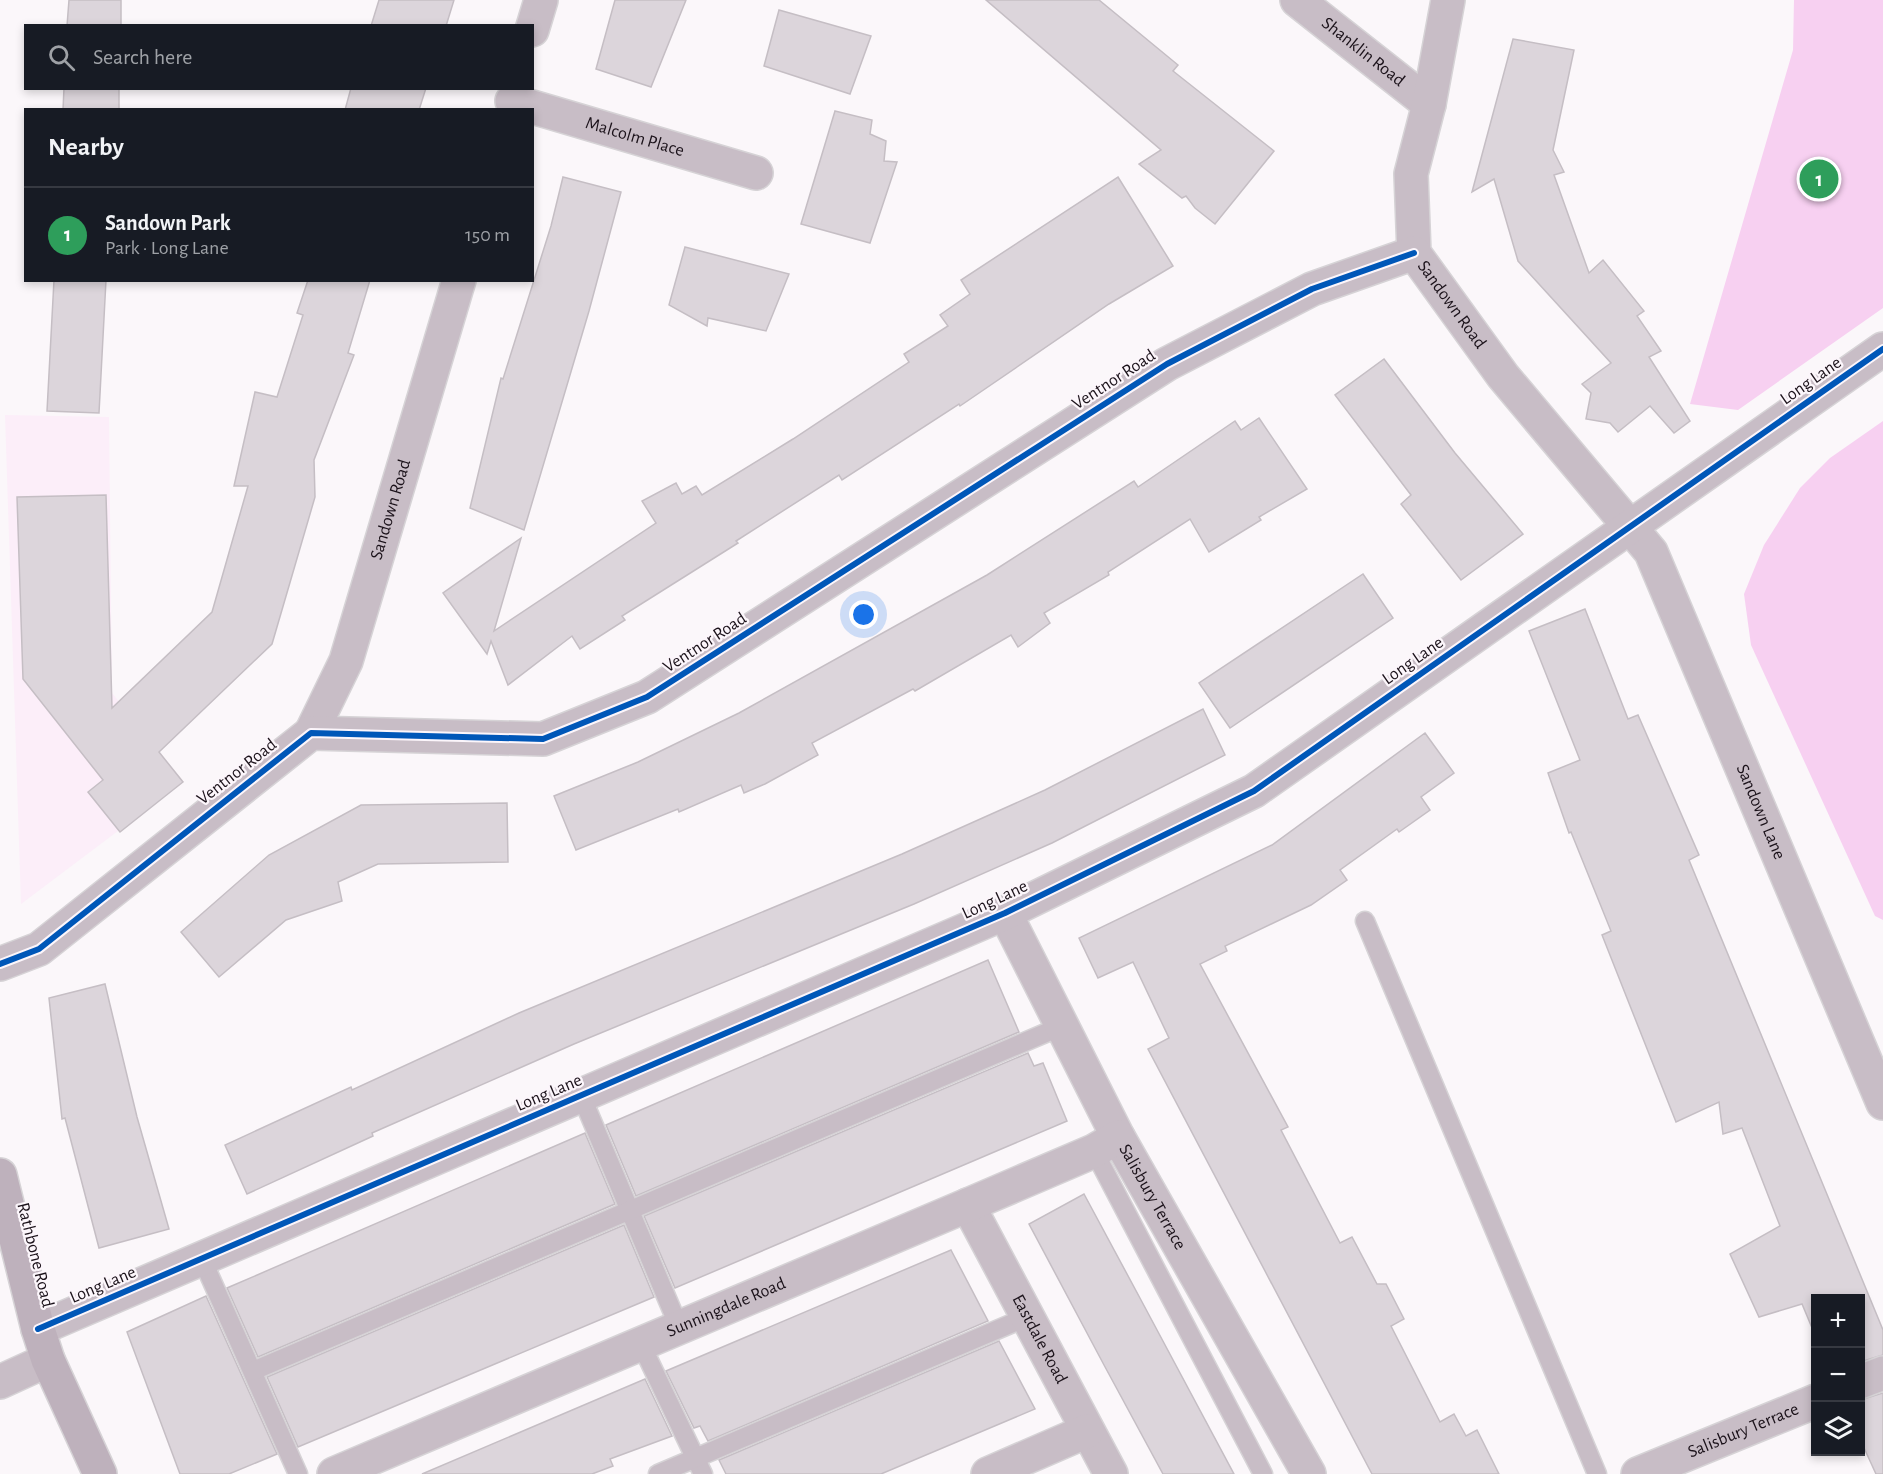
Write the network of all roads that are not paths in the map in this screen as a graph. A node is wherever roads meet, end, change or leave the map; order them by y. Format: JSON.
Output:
{"nodes":[{"id":1,"x":541,"y":0,"type":"edge"},
{"id":2,"x":1297,"y":0,"type":"edge"},
{"id":3,"x":1448,"y":0,"type":"edge"},
{"id":4,"x":534,"y":24,"type":"edge"},
{"id":5,"x":513,"y":100,"type":"edge"},
{"id":6,"x":1429,"y":104,"type":"junction"},
{"id":7,"x":756,"y":173,"type":"dead end"},
{"id":8,"x":1414,"y":253,"type":"junction"},
{"id":9,"x":458,"y":282,"type":"edge"},
{"id":10,"x":1883,"y":349,"type":"edge"},
{"id":11,"x":1629,"y":528,"type":"junction"},
{"id":12,"x":311,"y":733,"type":"junction"},
{"id":13,"x":1005,"y":913,"type":"junction"},
{"id":14,"x":1365,"y":921,"type":"dead end"},
{"id":15,"x":0,"y":964,"type":"edge"},
{"id":16,"x":1062,"y":1026,"type":"junction"},
{"id":17,"x":581,"y":1095,"type":"junction"},
{"id":18,"x":1883,"y":1103,"type":"edge"},
{"id":19,"x":1106,"y":1144,"type":"junction"},
{"id":20,"x":0,"y":1175,"type":"edge"},
{"id":21,"x":968,"y":1205,"type":"junction"},
{"id":22,"x":631,"y":1211,"type":"junction"},
{"id":23,"x":201,"y":1259,"type":"junction"},
{"id":24,"x":1027,"y":1317,"type":"junction"},
{"id":25,"x":679,"y":1327,"type":"junction"},
{"id":26,"x":38,"y":1329,"type":"junction"},
{"id":27,"x":641,"y":1344,"type":"junction"},
{"id":28,"x":48,"y":1360,"type":"junction"},
{"id":29,"x":253,"y":1371,"type":"junction"},
{"id":30,"x":1883,"y":1373,"type":"edge"},
{"id":31,"x":1865,"y":1380,"type":"edge"},
{"id":32,"x":0,"y":1382,"type":"edge"},
{"id":33,"x":1813,"y":1402,"type":"edge"},
{"id":34,"x":1087,"y":1431,"type":"junction"},
{"id":35,"x":700,"y":1466,"type":"edge"},
{"id":36,"x":100,"y":1474,"type":"edge"},
{"id":37,"x":298,"y":1474,"type":"edge"},
{"id":38,"x":334,"y":1474,"type":"edge"},
{"id":39,"x":658,"y":1474,"type":"edge"},
{"id":40,"x":988,"y":1474,"type":"edge"},
{"id":41,"x":1111,"y":1474,"type":"edge"},
{"id":42,"x":1263,"y":1474,"type":"edge"},
{"id":43,"x":1309,"y":1474,"type":"edge"},
{"id":44,"x":1597,"y":1474,"type":"edge"},
{"id":45,"x":1638,"y":1474,"type":"edge"}],
"edges":[{"from":1,"to":4,"type":"street"},
{"from":2,"to":6,"type":"street","name":"Shanklin Road"},
{"from":3,"to":6,"type":"street","name":"Sandown Road"},
{"from":5,"to":7,"type":"street","name":"Malcolm Place"},
{"from":6,"to":8,"type":"street","name":"Sandown Road"},
{"from":8,"to":11,"type":"street","name":"Sandown Road"},
{"from":8,"to":12,"type":"street","name":"Ventnor Road"},
{"from":9,"to":12,"type":"street","name":"Sandown Road"},
{"from":10,"to":11,"type":"street","name":"Long Lane"},
{"from":11,"to":13,"type":"street","name":"Long Lane"},
{"from":11,"to":18,"type":"street","name":"Sandown Lane"},
{"from":12,"to":15,"type":"street","name":"Ventnor Road"},
{"from":13,"to":16,"type":"street","name":"Salisbury Terrace"},
{"from":13,"to":17,"type":"street","name":"Long Lane"},
{"from":14,"to":44,"type":"lane"},
{"from":16,"to":19,"type":"street","name":"Salisbury Terrace"},
{"from":16,"to":22,"type":"lane"},
{"from":17,"to":22,"type":"lane"},
{"from":17,"to":23,"type":"street","name":"Long Lane"},
{"from":19,"to":21,"type":"street","name":"Sunningdale Road"},
{"from":19,"to":42,"type":"lane"},
{"from":19,"to":43,"type":"street","name":"Salisbury Terrace"},
{"from":20,"to":26,"type":"main road","name":"Rathbone Road"},
{"from":21,"to":24,"type":"street","name":"Eastdale Road"},
{"from":21,"to":25,"type":"street","name":"Sunningdale Road"},
{"from":22,"to":25,"type":"lane"},
{"from":22,"to":29,"type":"lane"},
{"from":23,"to":26,"type":"street","name":"Long Lane"},
{"from":23,"to":29,"type":"lane"},
{"from":24,"to":34,"type":"street","name":"Eastdale Road"},
{"from":24,"to":35,"type":"lane"},
{"from":25,"to":27,"type":"street","name":"Sunningdale Road"},
{"from":26,"to":28,"type":"main road","name":"Rathbone Road"},
{"from":27,"to":35,"type":"lane"},
{"from":27,"to":38,"type":"street","name":"Sunningdale Road"},
{"from":28,"to":32,"type":"street"},
{"from":28,"to":36,"type":"main road","name":"Rathbone Road"},
{"from":29,"to":37,"type":"lane"},
{"from":30,"to":31,"type":"street"},
{"from":33,"to":45,"type":"street","name":"Salisbury Terrace"},
{"from":34,"to":40,"type":"street"},
{"from":34,"to":41,"type":"street","name":"Eastdale Road"},
{"from":35,"to":39,"type":"lane"}]}
